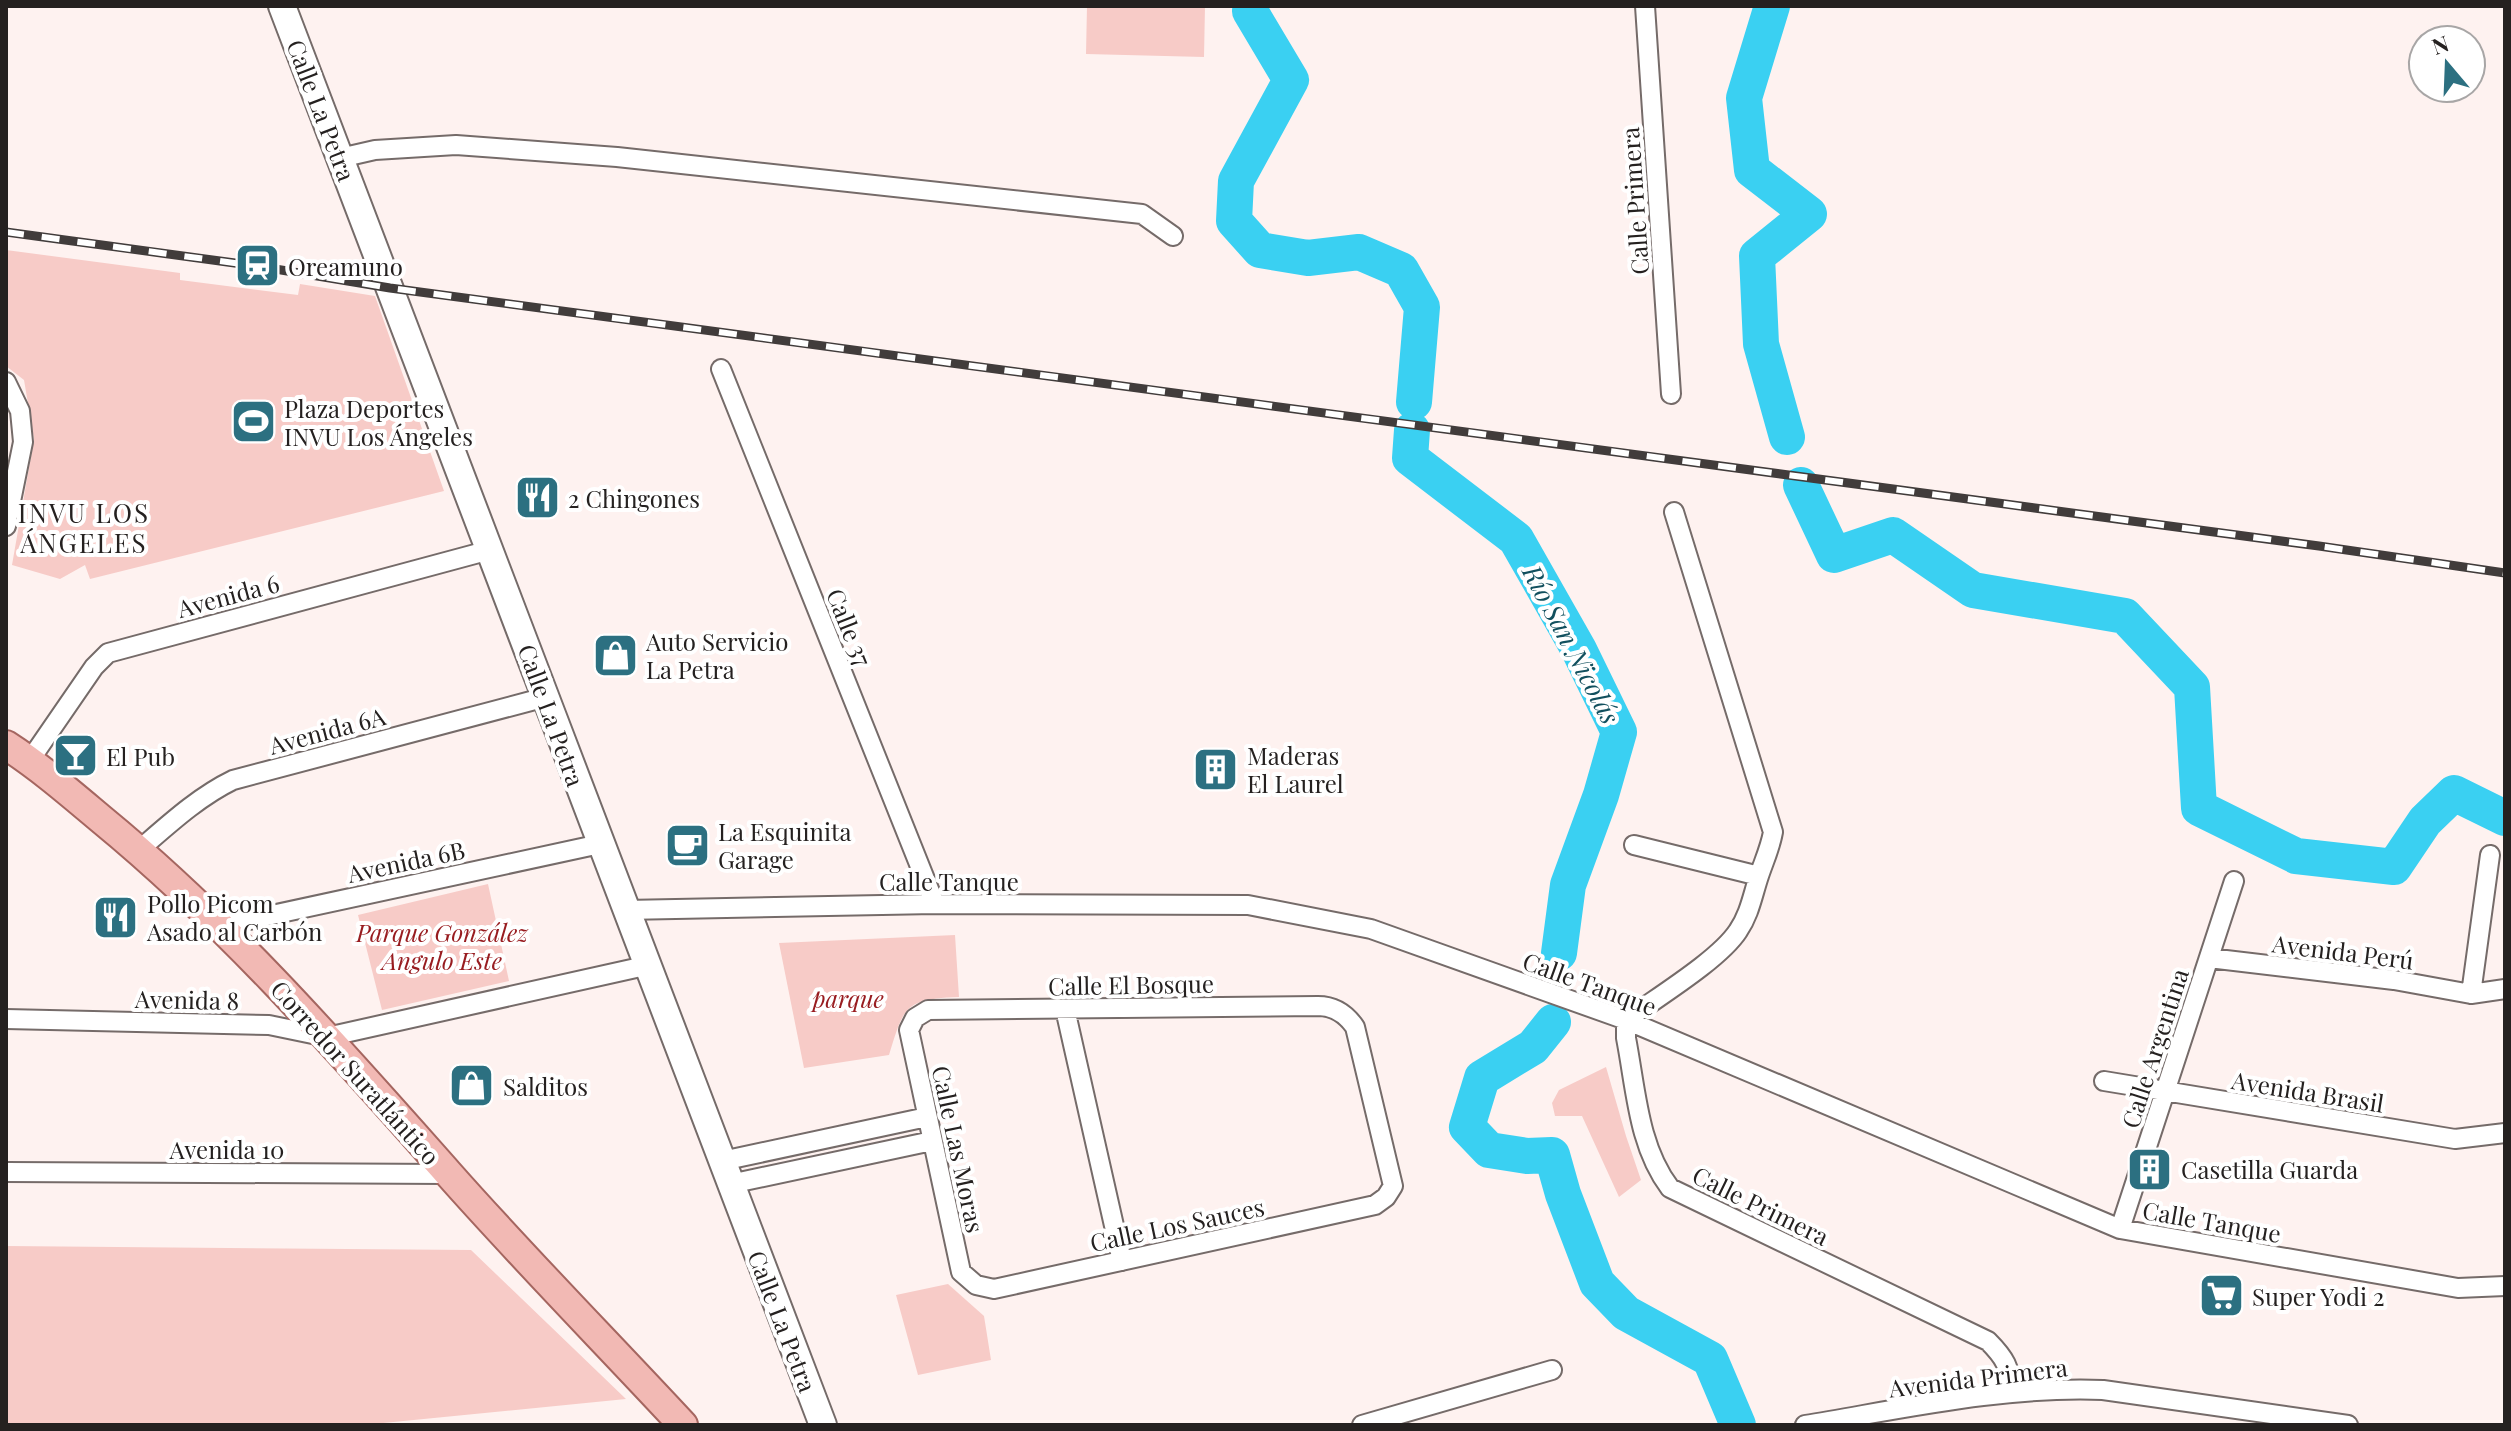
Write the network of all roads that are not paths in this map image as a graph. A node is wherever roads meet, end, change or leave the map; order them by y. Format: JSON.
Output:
{"nodes":[{"id":1,"x":282,"y":6,"type":"edge"},
{"id":2,"x":1645,"y":6,"type":"edge"},
{"id":3,"x":340,"y":158,"type":"junction"},
{"id":4,"x":1173,"y":236,"type":"dead end"},
{"id":5,"x":721,"y":369,"type":"dead end"},
{"id":6,"x":6,"y":382,"type":"edge"},
{"id":7,"x":1671,"y":394,"type":"dead end"},
{"id":8,"x":1674,"y":512,"type":"dead end"},
{"id":9,"x":6,"y":526,"type":"edge"},
{"id":10,"x":490,"y":550,"type":"junction"},
{"id":11,"x":546,"y":697,"type":"junction"},
{"id":12,"x":6,"y":745,"type":"edge"},
{"id":13,"x":30,"y":760,"type":"junction"},
{"id":14,"x":600,"y":844,"type":"junction"},
{"id":15,"x":1634,"y":845,"type":"dead end"},
{"id":16,"x":139,"y":850,"type":"junction"},
{"id":17,"x":2490,"y":855,"type":"dead end"},
{"id":18,"x":1759,"y":876,"type":"junction"},
{"id":19,"x":2234,"y":881,"type":"dead end"},
{"id":20,"x":935,"y":904,"type":"junction"},
{"id":21,"x":625,"y":910,"type":"junction"},
{"id":22,"x":221,"y":926,"type":"junction"},
{"id":23,"x":2209,"y":958,"type":"junction"},
{"id":24,"x":645,"y":966,"type":"junction"},
{"id":25,"x":2505,"y":989,"type":"edge"},
{"id":26,"x":2471,"y":994,"type":"junction"},
{"id":27,"x":1065,"y":1009,"type":"junction"},
{"id":28,"x":915,"y":1018,"type":"joint"},
{"id":29,"x":6,"y":1019,"type":"edge"},
{"id":30,"x":1626,"y":1020,"type":"junction"},
{"id":31,"x":327,"y":1037,"type":"junction"},
{"id":32,"x":2104,"y":1081,"type":"dead end"},
{"id":33,"x":2165,"y":1092,"type":"junction"},
{"id":34,"x":927,"y":1117,"type":"junction"},
{"id":35,"x":2505,"y":1133,"type":"edge"},
{"id":36,"x":932,"y":1141,"type":"junction"},
{"id":37,"x":6,"y":1172,"type":"edge"},
{"id":38,"x":726,"y":1173,"type":"junction"},
{"id":39,"x":448,"y":1174,"type":"junction"},
{"id":40,"x":1386,"y":1197,"type":"joint"},
{"id":41,"x":2120,"y":1229,"type":"junction"},
{"id":42,"x":1122,"y":1261,"type":"junction"},
{"id":43,"x":976,"y":1285,"type":"joint"},
{"id":44,"x":2505,"y":1286,"type":"edge"},
{"id":45,"x":1552,"y":1370,"type":"dead end"},
{"id":46,"x":2012,"y":1392,"type":"junction"},
{"id":47,"x":683,"y":1425,"type":"edge"},
{"id":48,"x":823,"y":1425,"type":"edge"},
{"id":49,"x":1362,"y":1425,"type":"edge"},
{"id":50,"x":1805,"y":1425,"type":"edge"},
{"id":51,"x":2348,"y":1425,"type":"edge"}],
"edges":[{"from":1,"to":3,"type":"street","name":"Calle La Petra"},
{"from":2,"to":7,"type":"street","name":"Calle Primera"},
{"from":3,"to":4,"type":"street"},
{"from":3,"to":10,"type":"street","name":"Calle La Petra"},
{"from":5,"to":20,"type":"street","name":"Calle 37"},
{"from":6,"to":9,"type":"street"},
{"from":8,"to":18,"type":"street"},
{"from":10,"to":11,"type":"street","name":"Calle La Petra"},
{"from":10,"to":13,"type":"street","name":"Avenida 6"},
{"from":11,"to":14,"type":"street","name":"Calle La Petra"},
{"from":11,"to":16,"type":"street","name":"Avenida 6A"},
{"from":12,"to":13,"type":"main road","name":"Corredor Suratlántico"},
{"from":13,"to":16,"type":"main road","name":"Corredor Suratlántico"},
{"from":14,"to":21,"type":"street","name":"Calle La Petra"},
{"from":14,"to":22,"type":"street","name":"Avenida 6B"},
{"from":15,"to":18,"type":"street"},
{"from":16,"to":22,"type":"main road","name":"Corredor Suratlántico"},
{"from":17,"to":26,"type":"street"},
{"from":18,"to":30,"type":"street"},
{"from":19,"to":23,"type":"street","name":"Calle Argentina"},
{"from":20,"to":21,"type":"street","name":"Calle Tanque"},
{"from":20,"to":30,"type":"street","name":"Calle Tanque"},
{"from":21,"to":24,"type":"street","name":"Calle La Petra"},
{"from":22,"to":31,"type":"main road","name":"Corredor Suratlántico"},
{"from":23,"to":26,"type":"street","name":"Avenida Perú"},
{"from":23,"to":33,"type":"street","name":"Calle Argentina"},
{"from":24,"to":31,"type":"street","name":"Avenida 8"},
{"from":24,"to":38,"type":"street","name":"Calle La Petra"},
{"from":25,"to":26,"type":"street","name":"Avenida Perú"},
{"from":27,"to":28,"type":"street","name":"Calle El Bosque"},
{"from":27,"to":40,"type":"street","name":"Calle El Bosque"},
{"from":27,"to":42,"type":"street"},
{"from":28,"to":34,"type":"street","name":"Calle Las Moras"},
{"from":29,"to":31,"type":"street","name":"Avenida 8"},
{"from":30,"to":41,"type":"street","name":"Calle Tanque"},
{"from":30,"to":46,"type":"street","name":"Calle Primera"},
{"from":31,"to":39,"type":"main road","name":"Corredor Suratlántico"},
{"from":32,"to":33,"type":"street","name":"Avenida Brasil"},
{"from":33,"to":35,"type":"street","name":"Avenida Brasil"},
{"from":33,"to":41,"type":"street","name":"Calle Argentina"},
{"from":34,"to":36,"type":"street","name":"Calle Las Moras"},
{"from":34,"to":38,"type":"street"},
{"from":36,"to":38,"type":"street"},
{"from":36,"to":43,"type":"street","name":"Calle Las Moras"},
{"from":37,"to":39,"type":"street","name":"Avenida 10"},
{"from":38,"to":48,"type":"street","name":"Calle La Petra"},
{"from":39,"to":47,"type":"main road","name":"Corredor Suratlántico"},
{"from":40,"to":42,"type":"street","name":"Calle Los Sauces"},
{"from":41,"to":44,"type":"street","name":"Calle Tanque"},
{"from":42,"to":43,"type":"street","name":"Calle Los Sauces"},
{"from":45,"to":49,"type":"street"},
{"from":46,"to":50,"type":"street","name":"Avenida Primera"},
{"from":46,"to":51,"type":"street","name":"Avenida Primera"}]}
